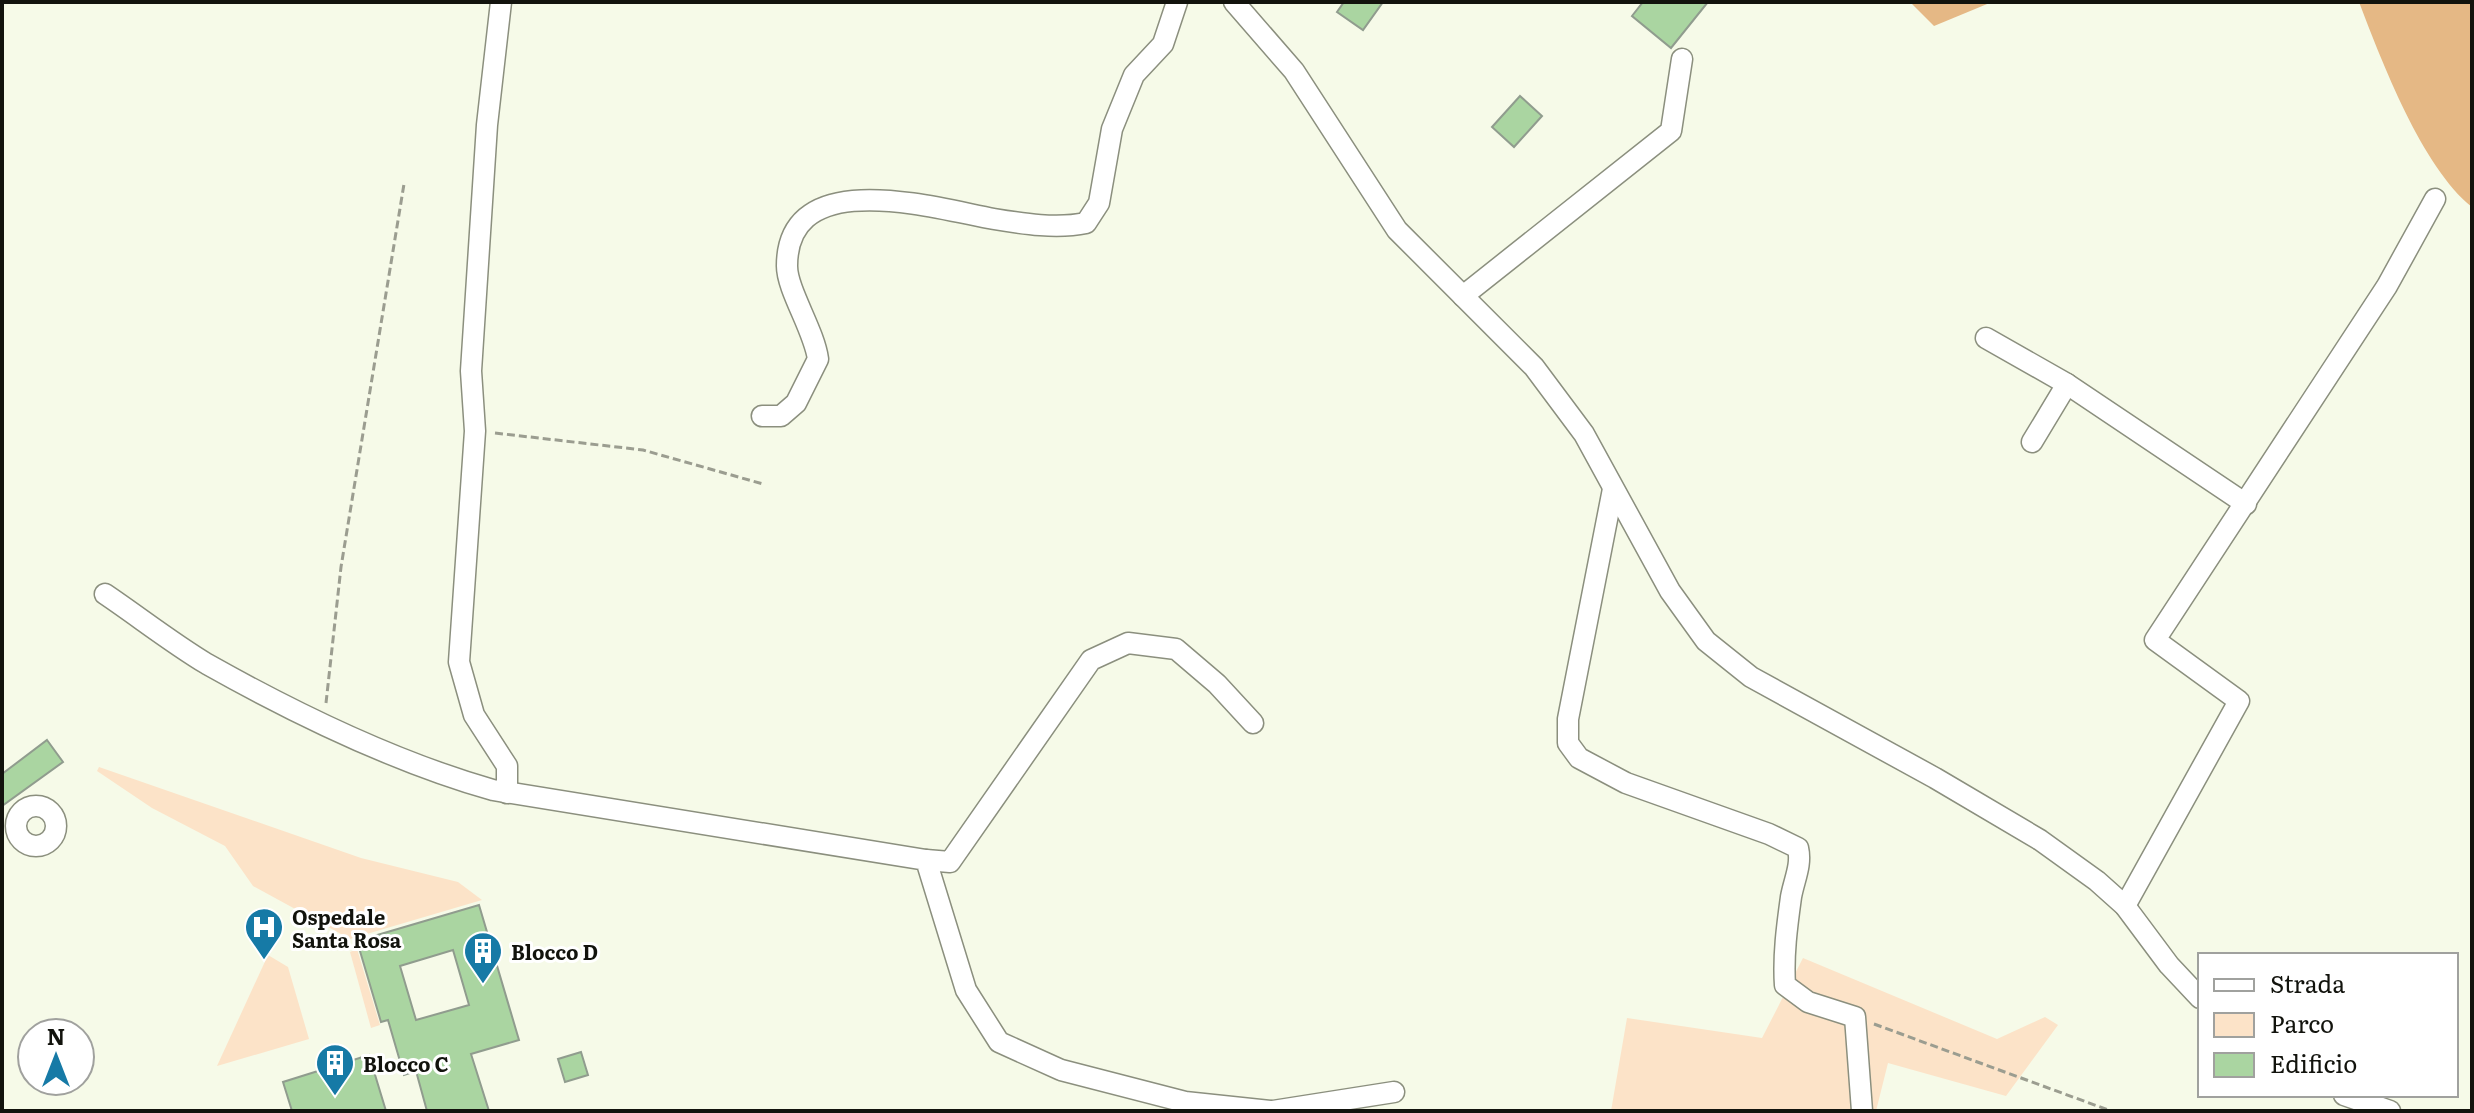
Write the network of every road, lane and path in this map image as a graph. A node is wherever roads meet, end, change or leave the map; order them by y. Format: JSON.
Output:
{"nodes":[{"id":1,"x":501,"y":2,"type":"edge"},
{"id":2,"x":1177,"y":2,"type":"edge"},
{"id":3,"x":1234,"y":2,"type":"edge"},
{"id":4,"x":1682,"y":59,"type":"dead end"},
{"id":5,"x":404,"y":184,"type":"dead end"},
{"id":6,"x":2435,"y":199,"type":"dead end"},
{"id":7,"x":1463,"y":296,"type":"junction"},
{"id":8,"x":1986,"y":338,"type":"dead end"},
{"id":9,"x":2067,"y":384,"type":"junction"},
{"id":10,"x":762,"y":416,"type":"dead end"},
{"id":11,"x":475,"y":431,"type":"junction"},
{"id":12,"x":2032,"y":442,"type":"dead end"},
{"id":13,"x":763,"y":484,"type":"dead end"},
{"id":14,"x":1613,"y":489,"type":"junction"},
{"id":15,"x":2246,"y":504,"type":"junction"},
{"id":16,"x":105,"y":594,"type":"dead end"},
{"id":17,"x":324,"y":723,"type":"junction"},
{"id":18,"x":1253,"y":723,"type":"dead end"},
{"id":19,"x":507,"y":793,"type":"junction"},
{"id":20,"x":926,"y":860,"type":"junction"},
{"id":21,"x":2125,"y":906,"type":"junction"},
{"id":22,"x":2198,"y":996,"type":"edge"},
{"id":23,"x":1855,"y":1017,"type":"junction"},
{"id":24,"x":1394,"y":1092,"type":"dead end"},
{"id":25,"x":2350,"y":1097,"type":"edge"},
{"id":26,"x":1187,"y":1107,"type":"edge"},
{"id":27,"x":1272,"y":1111,"type":"edge"},
{"id":28,"x":1862,"y":1111,"type":"edge"},
{"id":29,"x":2111,"y":1111,"type":"edge"},
{"id":30,"x":2390,"y":1111,"type":"edge"}],
"edges":[{"from":1,"to":11,"type":"street"},
{"from":2,"to":10,"type":"street"},
{"from":3,"to":7,"type":"street"},
{"from":4,"to":7,"type":"street"},
{"from":5,"to":17,"type":"path"},
{"from":6,"to":15,"type":"street"},
{"from":7,"to":14,"type":"street"},
{"from":8,"to":9,"type":"street"},
{"from":9,"to":12,"type":"street"},
{"from":9,"to":15,"type":"street"},
{"from":11,"to":13,"type":"path"},
{"from":11,"to":19,"type":"street"},
{"from":14,"to":21,"type":"street"},
{"from":14,"to":23,"type":"street"},
{"from":15,"to":21,"type":"street"},
{"from":16,"to":17,"type":"street"},
{"from":17,"to":19,"type":"street"},
{"from":18,"to":20,"type":"street"},
{"from":19,"to":20,"type":"street"},
{"from":20,"to":26,"type":"street"},
{"from":21,"to":22,"type":"street"},
{"from":23,"to":28,"type":"street"},
{"from":23,"to":29,"type":"path"},
{"from":24,"to":27,"type":"street"},
{"from":25,"to":30,"type":"street"},
{"from":26,"to":27,"type":"street"}]}
